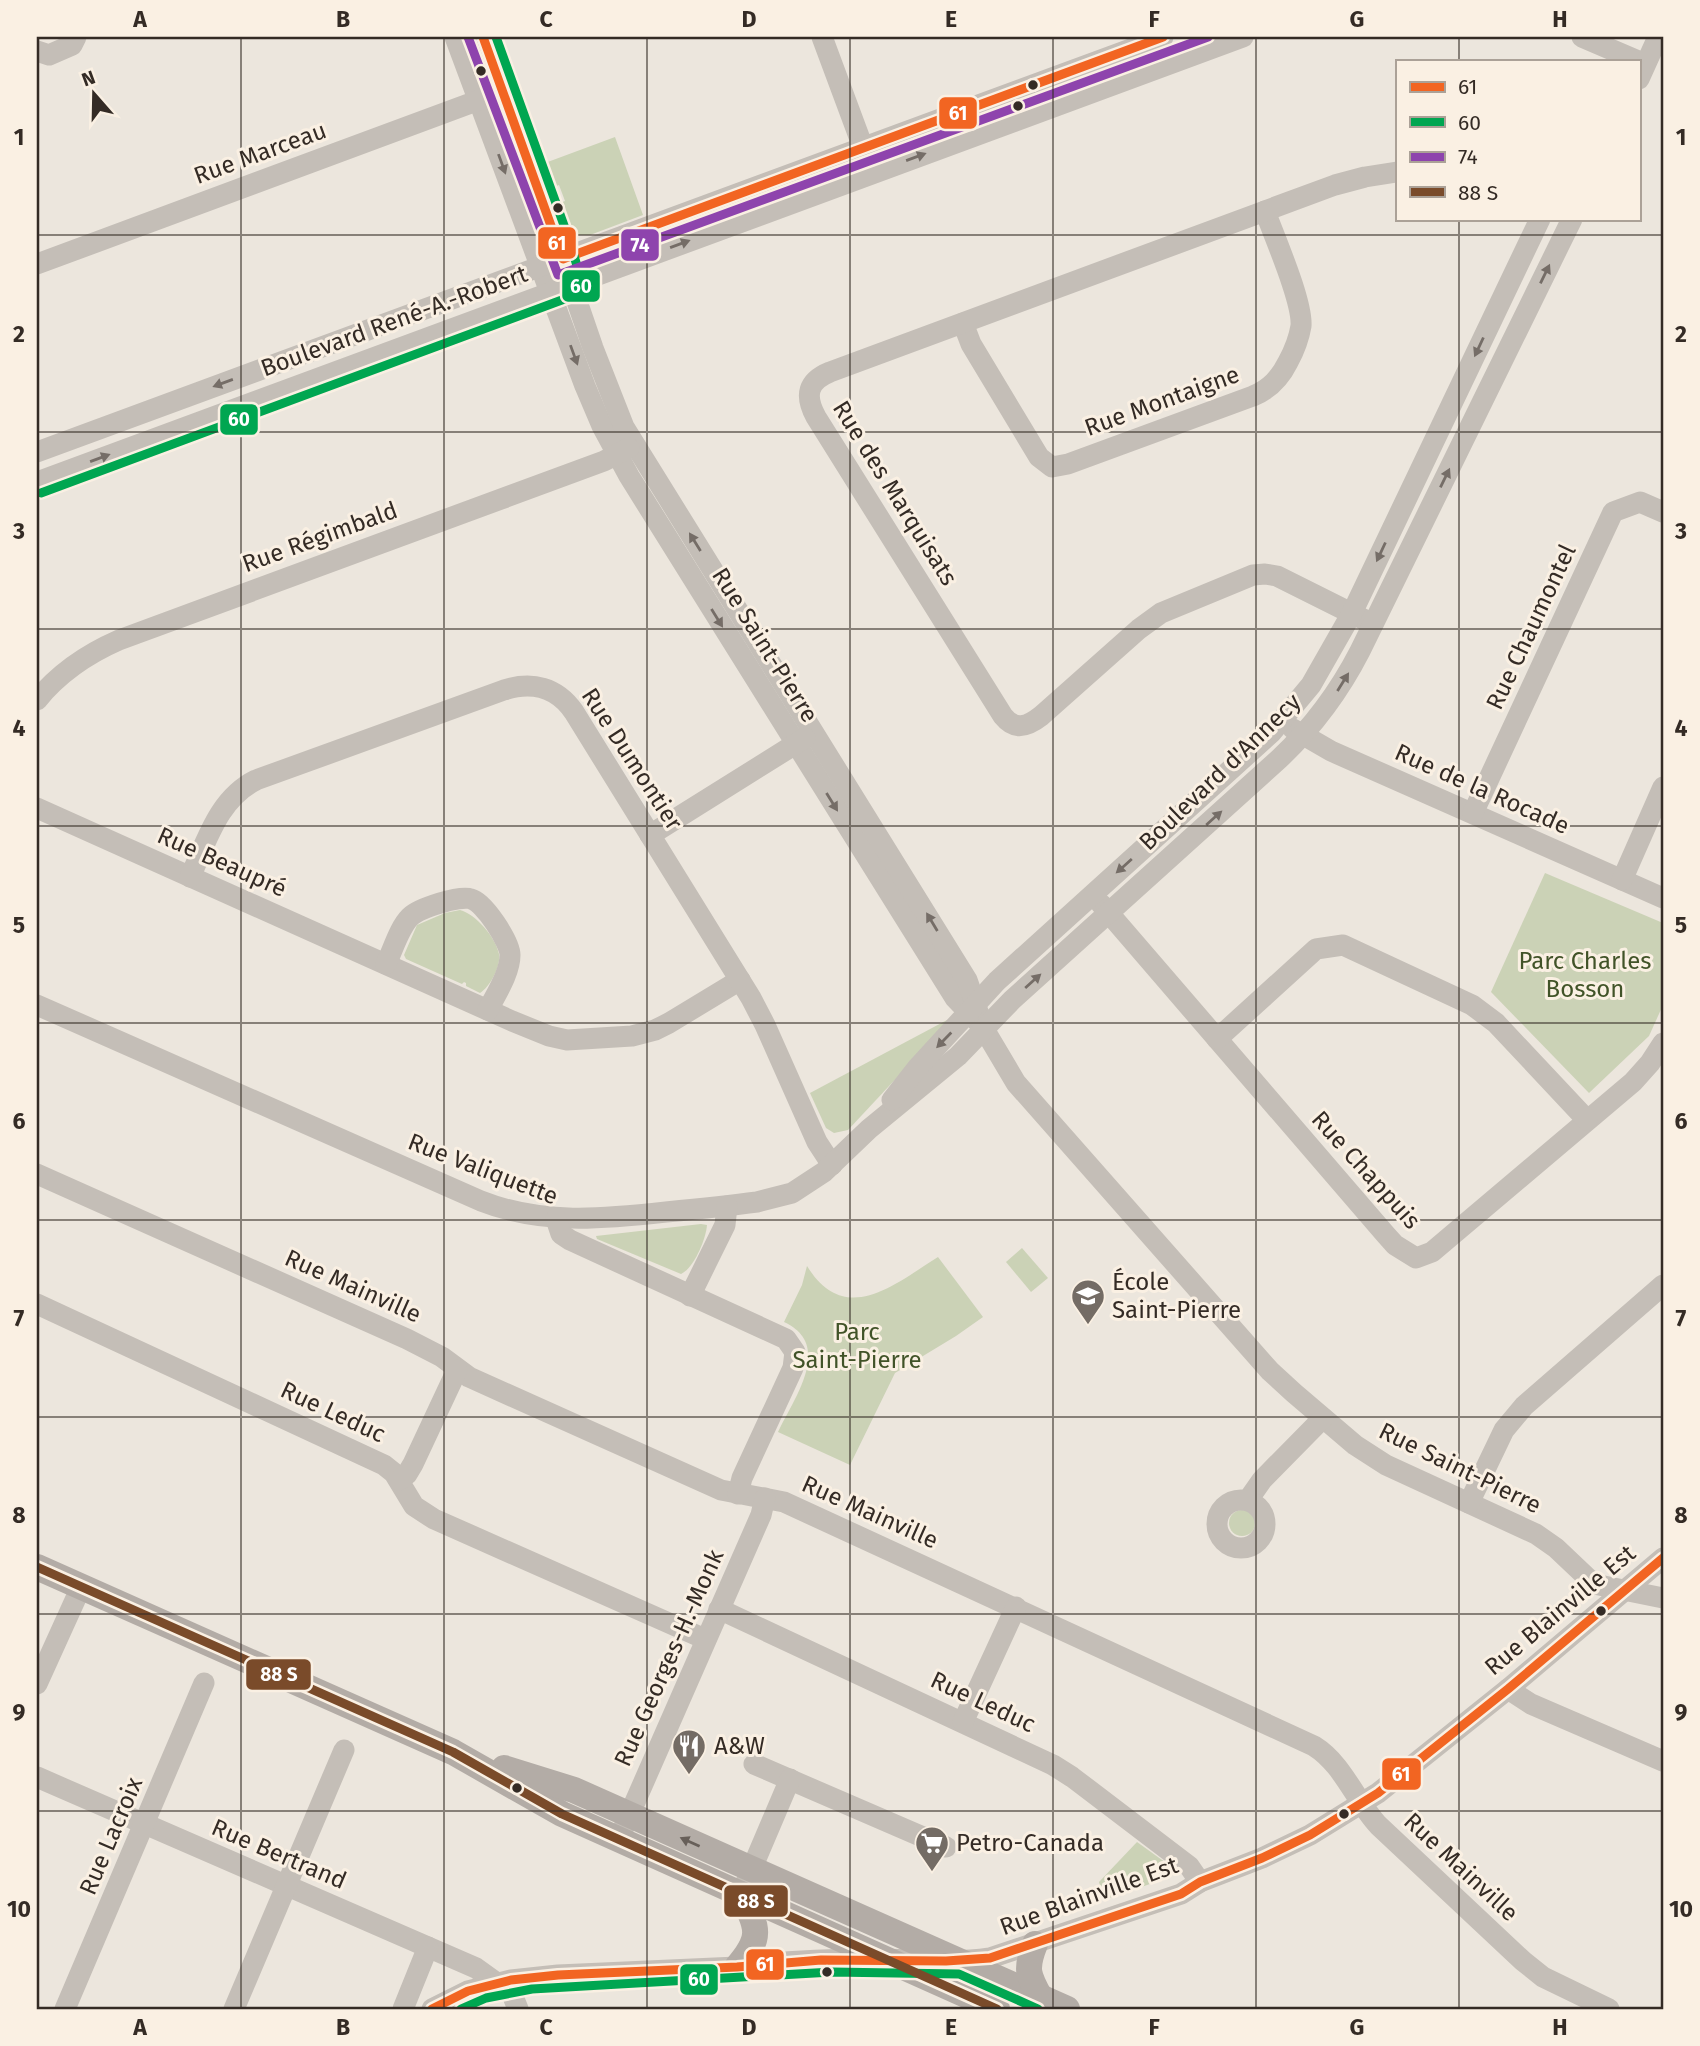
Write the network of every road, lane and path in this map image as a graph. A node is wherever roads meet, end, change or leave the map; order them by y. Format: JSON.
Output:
{"nodes":[{"id":1,"x":76,"y":37,"type":"edge"},
{"id":2,"x":455,"y":37,"type":"edge"},
{"id":3,"x":483,"y":37,"type":"edge"},
{"id":4,"x":822,"y":37,"type":"edge"},
{"id":5,"x":1163,"y":37,"type":"edge"},
{"id":6,"x":1243,"y":37,"type":"edge"},
{"id":7,"x":1582,"y":37,"type":"edge"},
{"id":8,"x":1657,"y":39,"type":"edge"},
{"id":9,"x":41,"y":56,"type":"edge"},
{"id":10,"x":1634,"y":60,"type":"edge"},
{"id":11,"x":1637,"y":60,"type":"edge"},
{"id":12,"x":502,"y":91,"type":"junction"},
{"id":13,"x":479,"y":100,"type":"junction"},
{"id":14,"x":863,"y":147,"type":"junction"},
{"id":15,"x":1396,"y":172,"type":"edge"},
{"id":16,"x":872,"y":173,"type":"junction"},
{"id":17,"x":1265,"y":211,"type":"junction"},
{"id":18,"x":1540,"y":220,"type":"edge"},
{"id":19,"x":1571,"y":220,"type":"edge"},
{"id":20,"x":563,"y":258,"type":"junction"},
{"id":21,"x":37,"y":264,"type":"edge"},
{"id":22,"x":540,"y":267,"type":"junction"},
{"id":23,"x":560,"y":288,"type":"junction"},
{"id":24,"x":963,"y":323,"type":"junction"},
{"id":25,"x":626,"y":450,"type":"junction"},
{"id":26,"x":37,"y":452,"type":"edge"},
{"id":27,"x":37,"y":482,"type":"edge"},
{"id":28,"x":1663,"y":512,"type":"edge"},
{"id":29,"x":1352,"y":613,"type":"junction"},
{"id":30,"x":1373,"y":624,"type":"junction"},
{"id":31,"x":37,"y":700,"type":"edge"},
{"id":32,"x":1283,"y":721,"type":"junction"},
{"id":33,"x":814,"y":732,"type":"junction"},
{"id":34,"x":1302,"y":736,"type":"junction"},
{"id":35,"x":796,"y":744,"type":"junction"},
{"id":36,"x":1663,"y":787,"type":"edge"},
{"id":37,"x":37,"y":808,"type":"edge"},
{"id":38,"x":1473,"y":813,"type":"junction"},
{"id":39,"x":650,"y":835,"type":"junction"},
{"id":40,"x":190,"y":877,"type":"junction"},
{"id":41,"x":1622,"y":880,"type":"junction"},
{"id":42,"x":1093,"y":894,"type":"junction"},
{"id":43,"x":1663,"y":898,"type":"edge"},
{"id":44,"x":1109,"y":913,"type":"junction"},
{"id":45,"x":386,"y":964,"type":"junction"},
{"id":46,"x":740,"y":980,"type":"junction"},
{"id":47,"x":37,"y":1005,"type":"edge"},
{"id":48,"x":972,"y":1009,"type":"junction"},
{"id":49,"x":488,"y":1010,"type":"junction"},
{"id":50,"x":984,"y":1029,"type":"junction"},
{"id":51,"x":1217,"y":1038,"type":"junction"},
{"id":52,"x":1663,"y":1043,"type":"edge"},
{"id":53,"x":1587,"y":1120,"type":"junction"},
{"id":54,"x":869,"y":1129,"type":"junction"},
{"id":55,"x":832,"y":1165,"type":"junction"},
{"id":56,"x":37,"y":1174,"type":"edge"},
{"id":57,"x":727,"y":1206,"type":"junction"},
{"id":58,"x":556,"y":1219,"type":"junction"},
{"id":59,"x":1663,"y":1285,"type":"edge"},
{"id":60,"x":690,"y":1296,"type":"junction"},
{"id":61,"x":37,"y":1304,"type":"edge"},
{"id":62,"x":457,"y":1370,"type":"junction"},
{"id":63,"x":1323,"y":1418,"type":"junction"},
{"id":64,"x":399,"y":1480,"type":"junction"},
{"id":65,"x":738,"y":1494,"type":"junction"},
{"id":66,"x":765,"y":1498,"type":"junction"},
{"id":67,"x":1248,"y":1500,"type":"dead end"},
{"id":68,"x":1469,"y":1503,"type":"junction"},
{"id":69,"x":1663,"y":1558,"type":"edge"},
{"id":70,"x":37,"y":1567,"type":"edge"},
{"id":71,"x":80,"y":1587,"type":"junction"},
{"id":72,"x":1625,"y":1590,"type":"junction"},
{"id":73,"x":1663,"y":1598,"type":"edge"},
{"id":74,"x":1016,"y":1607,"type":"junction"},
{"id":75,"x":719,"y":1609,"type":"junction"},
{"id":76,"x":705,"y":1640,"type":"junction"},
{"id":77,"x":204,"y":1683,"type":"dead end"},
{"id":78,"x":37,"y":1684,"type":"edge"},
{"id":79,"x":1508,"y":1689,"type":"junction"},
{"id":80,"x":963,"y":1722,"type":"junction"},
{"id":81,"x":344,"y":1750,"type":"dead end"},
{"id":82,"x":453,"y":1752,"type":"junction"},
{"id":83,"x":1663,"y":1761,"type":"edge"},
{"id":84,"x":754,"y":1765,"type":"dead end"},
{"id":85,"x":37,"y":1777,"type":"edge"},
{"id":86,"x":790,"y":1779,"type":"junction"},
{"id":87,"x":1361,"y":1805,"type":"junction"},
{"id":88,"x":629,"y":1814,"type":"junction"},
{"id":89,"x":145,"y":1825,"type":"junction"},
{"id":90,"x":618,"y":1840,"type":"junction"},
{"id":91,"x":946,"y":1847,"type":"dead end"},
{"id":92,"x":752,"y":1869,"type":"junction"},
{"id":93,"x":1200,"y":1882,"type":"junction"},
{"id":94,"x":286,"y":1885,"type":"junction"},
{"id":95,"x":741,"y":1894,"type":"junction"},
{"id":96,"x":898,"y":1934,"type":"junction"},
{"id":97,"x":1035,"y":1944,"type":"junction"},
{"id":98,"x":428,"y":1947,"type":"junction"},
{"id":99,"x":885,"y":1959,"type":"junction"},
{"id":100,"x":962,"y":1962,"type":"junction"},
{"id":101,"x":737,"y":1967,"type":"junction"},
{"id":102,"x":498,"y":1982,"type":"junction"},
{"id":103,"x":950,"y":1988,"type":"junction"},
{"id":104,"x":1040,"y":1997,"type":"junction"},
{"id":105,"x":65,"y":2009,"type":"edge"},
{"id":106,"x":234,"y":2009,"type":"edge"},
{"id":107,"x":403,"y":2009,"type":"edge"},
{"id":108,"x":432,"y":2009,"type":"edge"},
{"id":109,"x":518,"y":2009,"type":"edge"},
{"id":110,"x":997,"y":2009,"type":"edge"},
{"id":111,"x":1067,"y":2009,"type":"edge"},
{"id":112,"x":1609,"y":2009,"type":"edge"}],
"edges":[{"from":1,"to":9,"type":"street"},
{"from":2,"to":13,"type":"street","name":"Rue Saint-Pierre"},
{"from":3,"to":12,"type":"street","name":"Rue Saint-Pierre"},
{"from":4,"to":14,"type":"street"},
{"from":5,"to":14,"type":"street","name":"Boulevard René-A.-Robert"},
{"from":16,"to":6,"type":"street","name":"Boulevard René-A.-Robert","one_way":true},
{"from":7,"to":10,"type":"street"},
{"from":8,"to":11,"type":"street"},
{"from":12,"to":13,"type":"street","name":"Rue Marceau"},
{"from":12,"to":20,"type":"street","name":"Rue Saint-Pierre"},
{"from":13,"to":21,"type":"street","name":"Rue Marceau"},
{"from":13,"to":22,"type":"street","name":"Rue Saint-Pierre","one_way":true},
{"from":14,"to":16,"type":"street"},
{"from":14,"to":20,"type":"street","name":"Boulevard René-A.-Robert"},
{"from":15,"to":17,"type":"street","name":"Rue des Marquisats"},
{"from":23,"to":16,"type":"street","name":"Boulevard René-A.-Robert","one_way":true},
{"from":17,"to":24,"type":"street","name":"Rue des Marquisats"},
{"from":17,"to":24,"type":"street","name":"Rue Montaigne"},
{"from":18,"to":29,"type":"street","name":"Boulevard d'Annecy","one_way":true},
{"from":30,"to":19,"type":"street","name":"Boulevard d'Annecy","one_way":true},
{"from":20,"to":22,"type":"street","name":"Boulevard René-A.-Robert"},
{"from":20,"to":23,"type":"street","name":"Rue Saint-Pierre"},
{"from":22,"to":23,"type":"street","name":"Rue Saint-Pierre"},
{"from":22,"to":26,"type":"street","name":"Boulevard René-A.-Robert","one_way":true},
{"from":23,"to":25,"type":"street","name":"Rue Saint-Pierre"},
{"from":27,"to":23,"type":"street","name":"Boulevard René-A.-Robert","one_way":true},
{"from":24,"to":29,"type":"street","name":"Rue des Marquisats"},
{"from":25,"to":31,"type":"street","name":"Rue Régimbald"},
{"from":33,"to":25,"type":"street","name":"Rue Saint-Pierre","one_way":true},
{"from":25,"to":35,"type":"street","name":"Rue Saint-Pierre","one_way":true},
{"from":28,"to":38,"type":"street","name":"Rue Chaumontel"},
{"from":29,"to":30,"type":"street","name":"Rue des Marquisats"},
{"from":29,"to":32,"type":"street","name":"Boulevard d'Annecy"},
{"from":34,"to":30,"type":"street","name":"Boulevard d'Annecy","one_way":true},
{"from":32,"to":34,"type":"street","name":"Rue de la Rocade"},
{"from":32,"to":42,"type":"street","name":"Boulevard d'Annecy","one_way":true},
{"from":33,"to":35,"type":"street"},
{"from":48,"to":33,"type":"street","name":"Rue Saint-Pierre","one_way":true},
{"from":34,"to":38,"type":"street","name":"Rue de la Rocade"},
{"from":44,"to":34,"type":"street","name":"Boulevard d'Annecy","one_way":true},
{"from":35,"to":39,"type":"street"},
{"from":35,"to":48,"type":"street","name":"Rue Saint-Pierre","one_way":true},
{"from":36,"to":41,"type":"street"},
{"from":37,"to":40,"type":"street","name":"Rue Beaupré"},
{"from":38,"to":41,"type":"street","name":"Rue de la Rocade"},
{"from":39,"to":40,"type":"street","name":"Rue Dumontier"},
{"from":39,"to":46,"type":"street","name":"Rue Dumontier"},
{"from":40,"to":45,"type":"street","name":"Rue Beaupré"},
{"from":41,"to":43,"type":"street","name":"Rue de la Rocade"},
{"from":42,"to":44,"type":"street","name":"Rue Chappuis"},
{"from":42,"to":48,"type":"street","name":"Boulevard d'Annecy"},
{"from":50,"to":44,"type":"street","name":"Boulevard d'Annecy","one_way":true},
{"from":44,"to":51,"type":"street","name":"Rue Chappuis"},
{"from":45,"to":49,"type":"street","name":"Rue Beaupré"},
{"from":45,"to":49,"type":"street"},
{"from":46,"to":49,"type":"street","name":"Rue Beaupré"},
{"from":46,"to":55,"type":"street","name":"Rue Dumontier"},
{"from":47,"to":58,"type":"street","name":"Rue Valiquette"},
{"from":48,"to":50,"type":"street","name":"Rue Saint-Pierre"},
{"from":48,"to":54,"type":"street","name":"Boulevard d'Annecy","one_way":true},
{"from":50,"to":54,"type":"street","name":"Boulevard d'Annecy"},
{"from":50,"to":63,"type":"street","name":"Rue Saint-Pierre"},
{"from":51,"to":53,"type":"street"},
{"from":51,"to":53,"type":"street","name":"Rue Chappuis"},
{"from":52,"to":53,"type":"street","name":"Rue Chappuis"},
{"from":54,"to":55,"type":"street","name":"Boulevard d'Annecy"},
{"from":55,"to":57,"type":"street","name":"Boulevard d'Annecy"},
{"from":56,"to":62,"type":"street","name":"Rue Mainville"},
{"from":57,"to":58,"type":"street","name":"Boulevard d'Annecy"},
{"from":57,"to":60,"type":"street"},
{"from":58,"to":60,"type":"street","name":"Rue Valiquette"},
{"from":59,"to":68,"type":"street"},
{"from":60,"to":65,"type":"street","name":"Rue Valiquette"},
{"from":61,"to":64,"type":"street","name":"Rue Leduc"},
{"from":62,"to":64,"type":"street"},
{"from":62,"to":65,"type":"street","name":"Rue Mainville"},
{"from":63,"to":67,"type":"street"},
{"from":63,"to":68,"type":"street","name":"Rue Saint-Pierre"},
{"from":64,"to":76,"type":"street","name":"Rue Leduc"},
{"from":65,"to":66,"type":"street","name":"Rue Mainville"},
{"from":66,"to":74,"type":"street","name":"Rue Mainville"},
{"from":66,"to":75,"type":"street","name":"Rue Georges-H.-Monk"},
{"from":68,"to":72,"type":"street","name":"Rue Saint-Pierre"},
{"from":69,"to":72,"type":"street","name":"Rue Blainville Est"},
{"from":70,"to":71,"type":"main road"},
{"from":71,"to":78,"type":"street"},
{"from":71,"to":82,"type":"main road"},
{"from":72,"to":73,"type":"street","name":"Rue Saint-Pierre"},
{"from":72,"to":79,"type":"street","name":"Rue Blainville Est"},
{"from":74,"to":80,"type":"street"},
{"from":74,"to":87,"type":"street","name":"Rue Mainville"},
{"from":75,"to":76,"type":"street","name":"Rue Georges-H.-Monk"},
{"from":75,"to":80,"type":"street","name":"Rue Leduc"},
{"from":76,"to":88,"type":"street","name":"Rue Georges-H.-Monk"},
{"from":77,"to":89,"type":"street","name":"Rue Lacroix"},
{"from":79,"to":83,"type":"street"},
{"from":79,"to":87,"type":"street","name":"Rue Blainville Est"},
{"from":80,"to":93,"type":"street","name":"Rue Leduc"},
{"from":81,"to":94,"type":"street"},
{"from":82,"to":88,"type":"main road"},
{"from":82,"to":90,"type":"main road"},
{"from":84,"to":86,"type":"street"},
{"from":85,"to":89,"type":"street","name":"Rue Bertrand"},
{"from":86,"to":91,"type":"street"},
{"from":86,"to":92,"type":"street"},
{"from":87,"to":93,"type":"street","name":"Rue Blainville Est"},
{"from":87,"to":112,"type":"street","name":"Rue Mainville"},
{"from":88,"to":90,"type":"street","name":"Rue Georges-H.-Monk"},
{"from":92,"to":88,"type":"main road","one_way":true},
{"from":89,"to":94,"type":"street","name":"Rue Bertrand"},
{"from":89,"to":105,"type":"street","name":"Rue Lacroix"},
{"from":90,"to":95,"type":"main road"},
{"from":92,"to":95,"type":"street"},
{"from":92,"to":96,"type":"main road"},
{"from":93,"to":97,"type":"street","name":"Rue Blainville Est"},
{"from":94,"to":98,"type":"street","name":"Rue Bertrand"},
{"from":94,"to":106,"type":"street"},
{"from":95,"to":99,"type":"main road"},
{"from":95,"to":101,"type":"main road"},
{"from":96,"to":99,"type":"street"},
{"from":96,"to":100,"type":"main road"},
{"from":97,"to":100,"type":"street","name":"Rue Blainville Est"},
{"from":97,"to":104,"type":"main road"},
{"from":98,"to":102,"type":"street","name":"Rue Bertrand"},
{"from":98,"to":107,"type":"street"},
{"from":99,"to":100,"type":"street","name":"Rue Blainville Est"},
{"from":99,"to":101,"type":"street","name":"Rue Blainville Est"},
{"from":99,"to":103,"type":"main road"},
{"from":100,"to":103,"type":"street"},
{"from":100,"to":104,"type":"main road"},
{"from":101,"to":102,"type":"street","name":"Rue Blainville Est"},
{"from":102,"to":108,"type":"street","name":"Rue Blainville Est"},
{"from":102,"to":109,"type":"street"},
{"from":103,"to":110,"type":"main road"},
{"from":104,"to":111,"type":"main road"}]}
